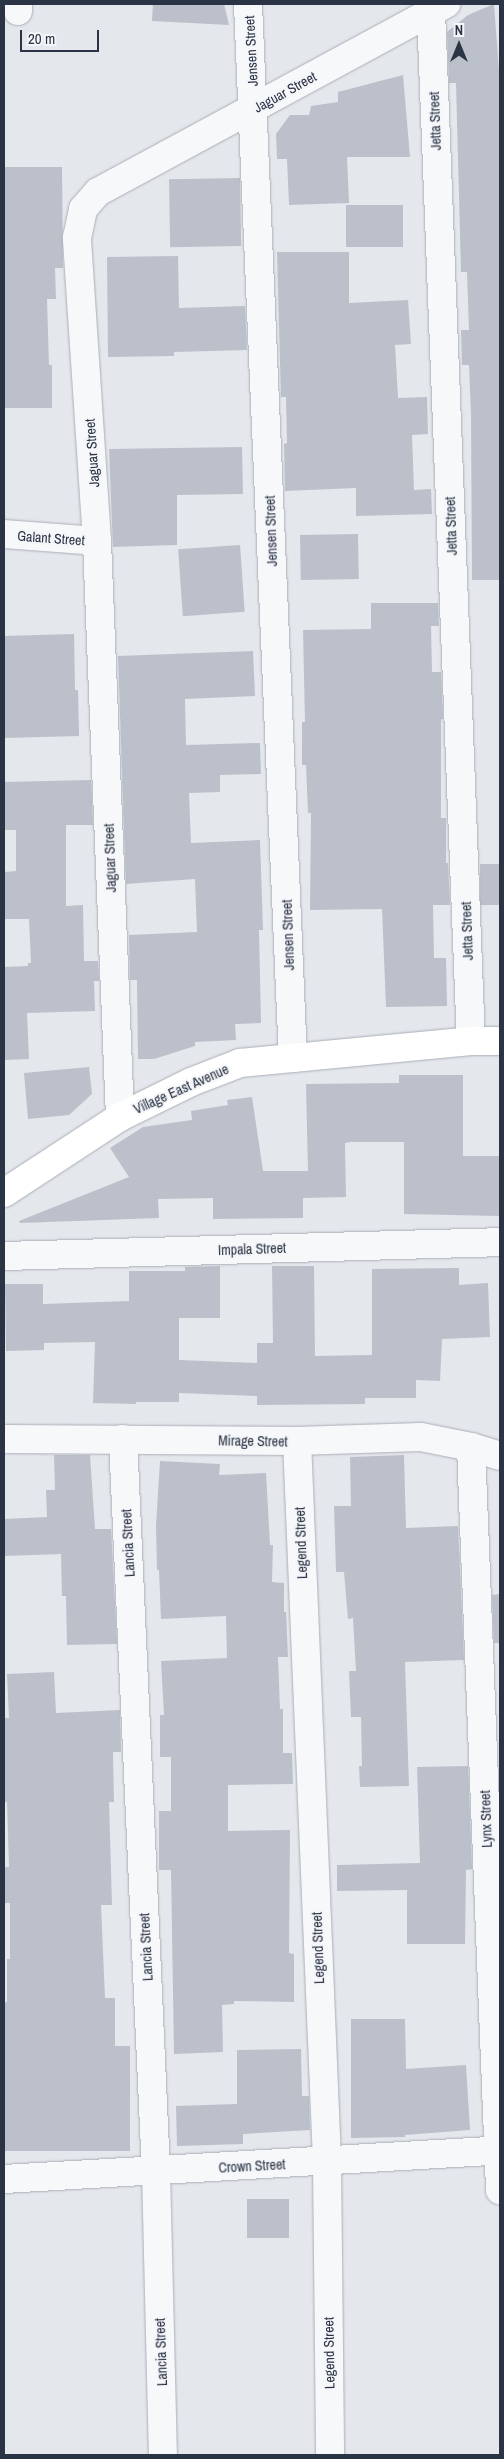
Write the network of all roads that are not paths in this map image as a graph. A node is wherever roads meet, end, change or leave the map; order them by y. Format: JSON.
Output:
{"nodes":[{"id":1,"x":248,"y":4,"type":"edge"},
{"id":2,"x":438,"y":7,"type":"edge"},
{"id":3,"x":253,"y":109,"type":"junction"},
{"id":4,"x":4,"y":534,"type":"edge"},
{"id":5,"x":98,"y":541,"type":"junction"},
{"id":6,"x":471,"y":1041,"type":"junction"},
{"id":7,"x":500,"y":1041,"type":"edge"},
{"id":8,"x":293,"y":1058,"type":"junction"},
{"id":9,"x":120,"y":1117,"type":"junction"},
{"id":10,"x":4,"y":1192,"type":"edge"},
{"id":11,"x":500,"y":1242,"type":"edge"},
{"id":12,"x":4,"y":1256,"type":"edge"},
{"id":13,"x":4,"y":1439,"type":"edge"},
{"id":14,"x":123,"y":1439,"type":"junction"},
{"id":15,"x":297,"y":1441,"type":"junction"},
{"id":16,"x":471,"y":1447,"type":"junction"},
{"id":17,"x":500,"y":1456,"type":"edge"},
{"id":18,"x":492,"y":1764,"type":"edge"},
{"id":19,"x":500,"y":2150,"type":"edge"},
{"id":20,"x":327,"y":2161,"type":"junction"},
{"id":21,"x":156,"y":2172,"type":"junction"},
{"id":22,"x":4,"y":2179,"type":"edge"},
{"id":23,"x":500,"y":2190,"type":"edge"},
{"id":24,"x":164,"y":2455,"type":"edge"},
{"id":25,"x":330,"y":2455,"type":"edge"}],
"edges":[{"from":1,"to":3,"type":"street","name":"Jensen Street"},
{"from":2,"to":3,"type":"street","name":"Jaguar Street"},
{"from":2,"to":6,"type":"street","name":"Jetta Street"},
{"from":3,"to":5,"type":"street","name":"Jaguar Street"},
{"from":3,"to":8,"type":"street","name":"Jensen Street"},
{"from":4,"to":5,"type":"street","name":"Galant Street"},
{"from":5,"to":9,"type":"street","name":"Jaguar Street"},
{"from":6,"to":7,"type":"street","name":"Village East Avenue"},
{"from":6,"to":8,"type":"street","name":"Village East Avenue"},
{"from":8,"to":9,"type":"street","name":"Village East Avenue"},
{"from":9,"to":10,"type":"street","name":"Village East Avenue"},
{"from":11,"to":12,"type":"street","name":"Impala Street"},
{"from":13,"to":14,"type":"street","name":"Mirage Street"},
{"from":14,"to":15,"type":"street","name":"Mirage Street"},
{"from":14,"to":21,"type":"street","name":"Lancia Street"},
{"from":15,"to":16,"type":"street","name":"Mirage Street"},
{"from":15,"to":20,"type":"street","name":"Legend Street"},
{"from":16,"to":17,"type":"street","name":"Mirage Street"},
{"from":16,"to":18,"type":"street","name":"Lynx Street"},
{"from":18,"to":19,"type":"street","name":"Lynx Street"},
{"from":19,"to":20,"type":"street","name":"Crown Street"},
{"from":19,"to":23,"type":"street","name":"Lynx Street"},
{"from":20,"to":21,"type":"street","name":"Crown Street"},
{"from":20,"to":25,"type":"street","name":"Legend Street"},
{"from":21,"to":22,"type":"street","name":"Crown Street"},
{"from":21,"to":24,"type":"street","name":"Lancia Street"}]}
